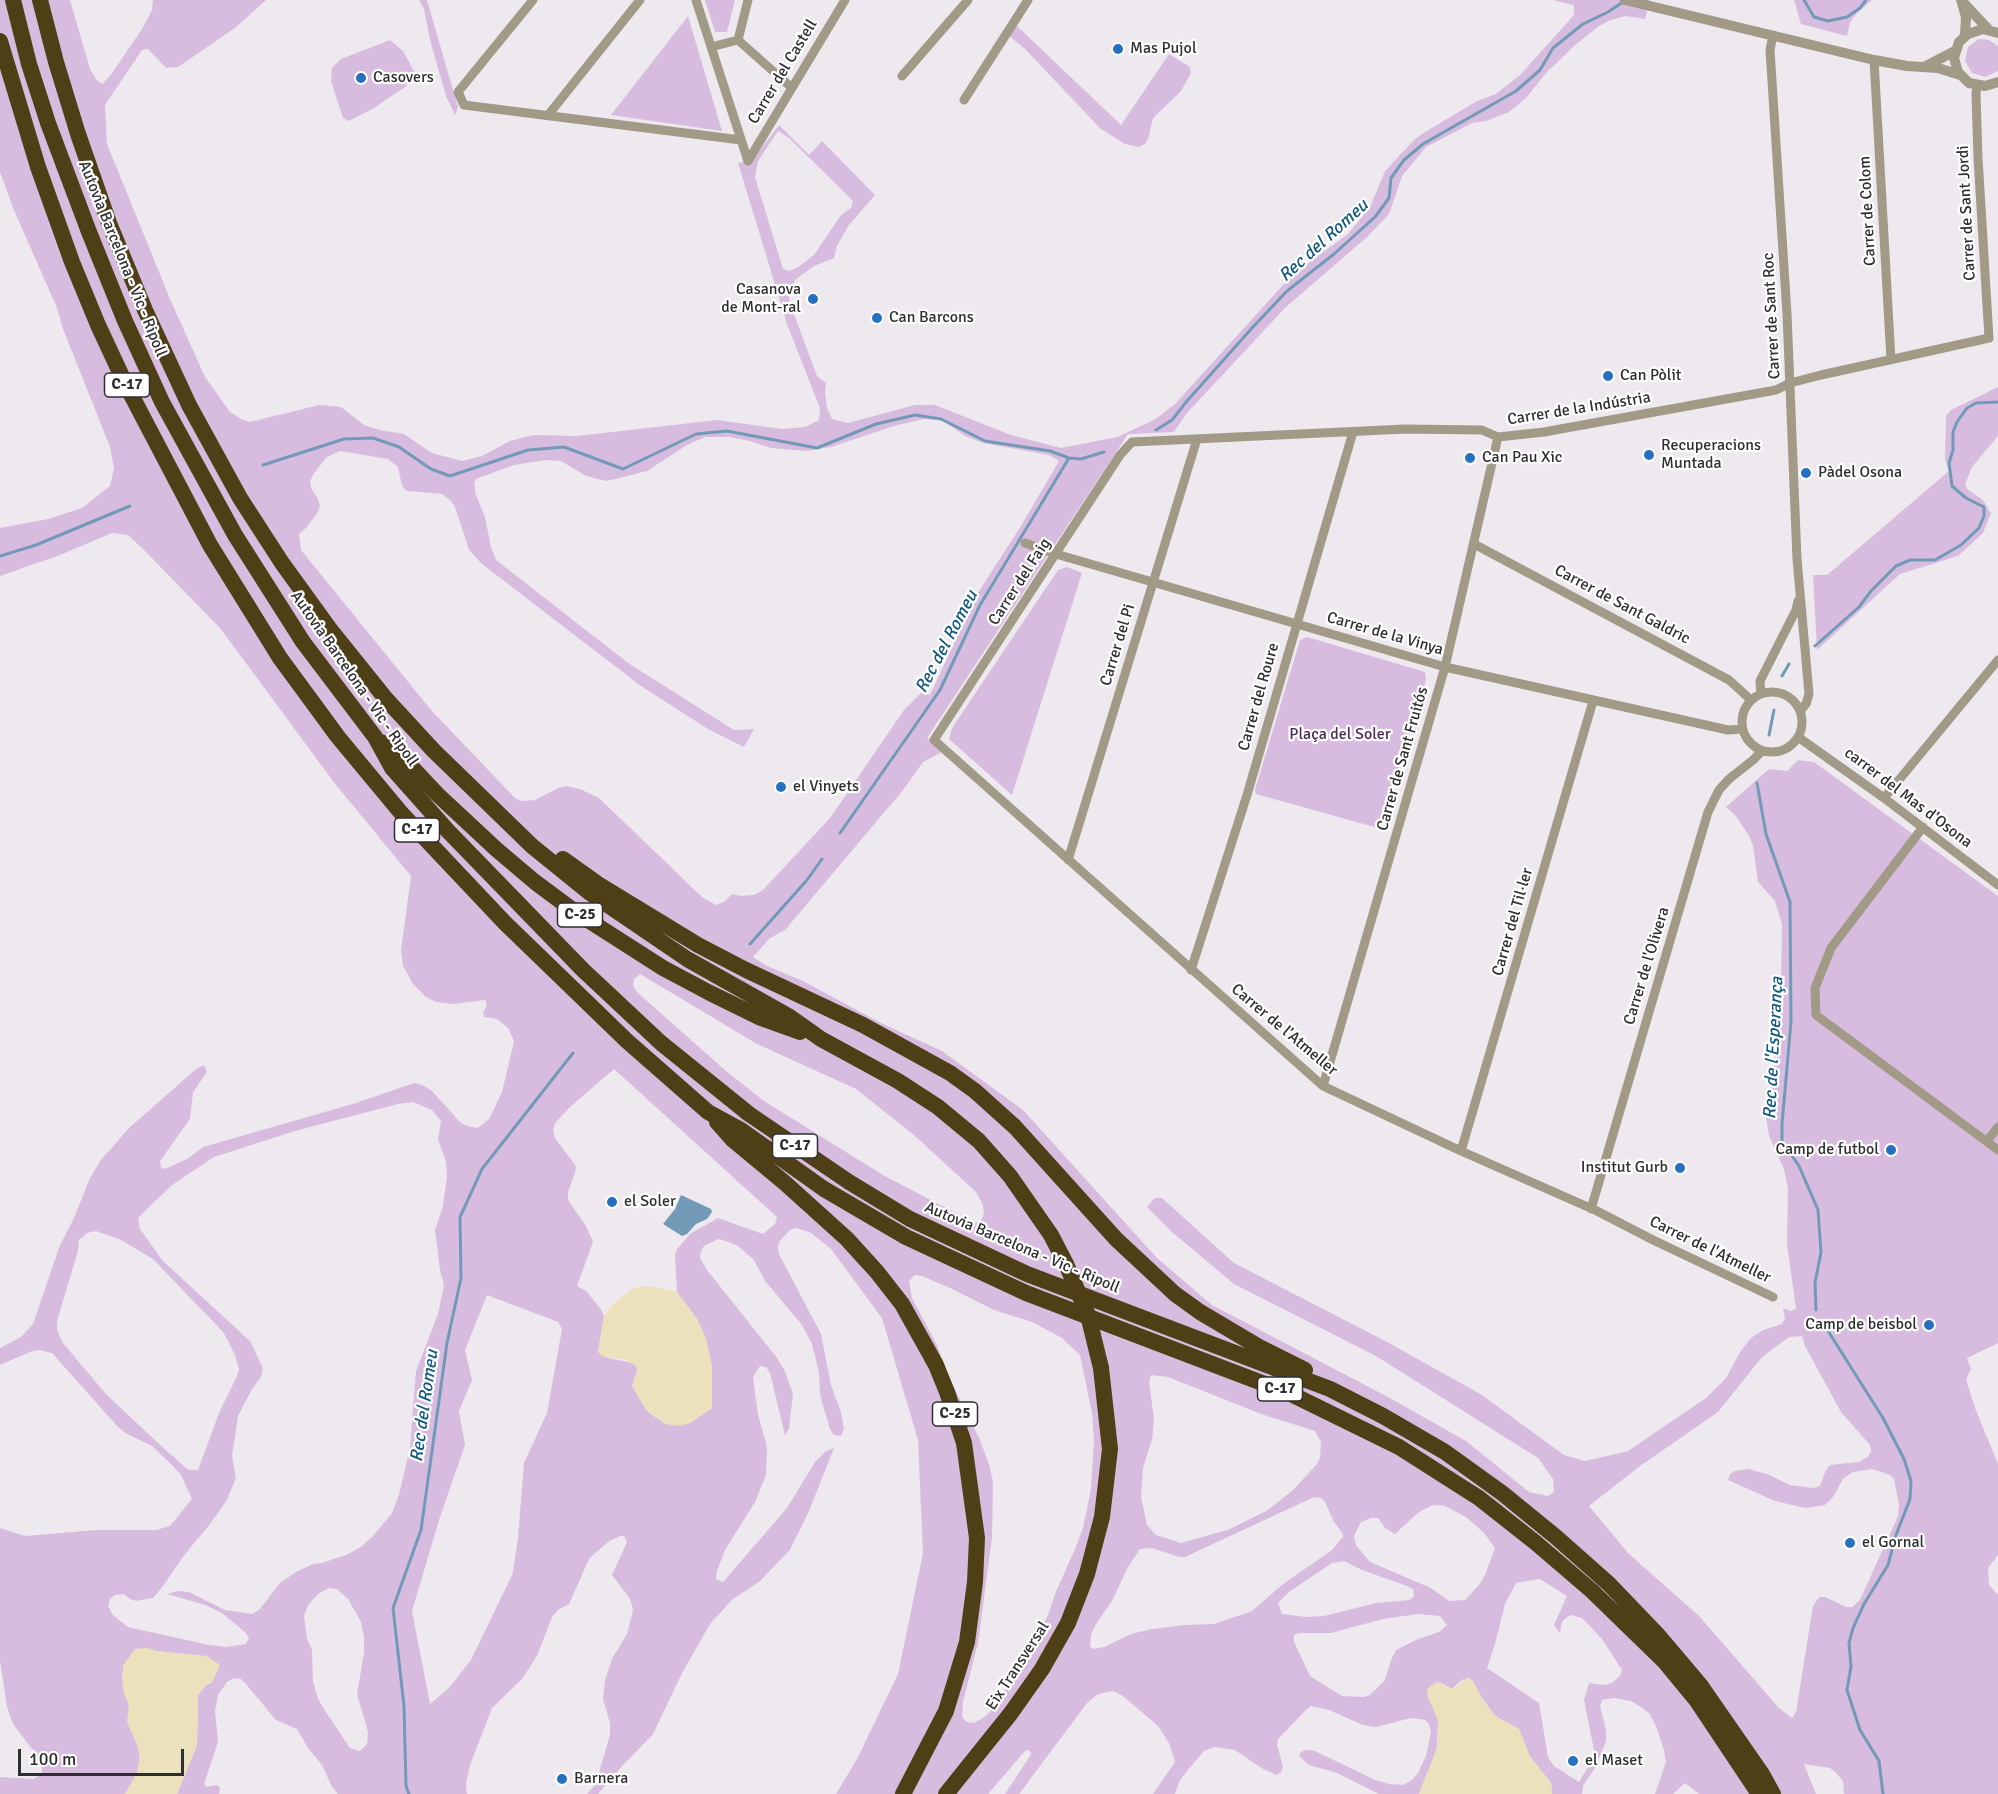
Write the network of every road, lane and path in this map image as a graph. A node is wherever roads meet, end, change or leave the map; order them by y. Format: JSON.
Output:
{"nodes":[{"id":1,"x":13,"y":0,"type":"edge"},
{"id":2,"x":40,"y":0,"type":"edge"},
{"id":3,"x":533,"y":0,"type":"edge"},
{"id":4,"x":640,"y":0,"type":"edge"},
{"id":5,"x":696,"y":0,"type":"edge"},
{"id":6,"x":748,"y":0,"type":"edge"},
{"id":7,"x":845,"y":0,"type":"edge"},
{"id":8,"x":968,"y":0,"type":"edge"},
{"id":9,"x":1961,"y":0,"type":"edge"},
{"id":10,"x":1024,"y":1,"type":"edge"},
{"id":11,"x":1629,"y":1,"type":"edge"},
{"id":12,"x":1994,"y":32,"type":"edge"},
{"id":13,"x":1773,"y":35,"type":"junction"},
{"id":14,"x":1965,"y":35,"type":"junction"},
{"id":15,"x":738,"y":40,"type":"junction"},
{"id":16,"x":0,"y":41,"type":"edge"},
{"id":17,"x":711,"y":47,"type":"junction"},
{"id":18,"x":1955,"y":51,"type":"junction"},
{"id":19,"x":1874,"y":60,"type":"junction"},
{"id":20,"x":1926,"y":66,"type":"junction"},
{"id":21,"x":1960,"y":75,"type":"junction"},
{"id":22,"x":902,"y":76,"type":"dead end"},
{"id":23,"x":1998,"y":82,"type":"edge"},
{"id":24,"x":1977,"y":86,"type":"junction"},
{"id":25,"x":792,"y":88,"type":"junction"},
{"id":26,"x":964,"y":100,"type":"dead end"},
{"id":27,"x":549,"y":114,"type":"junction"},
{"id":28,"x":741,"y":140,"type":"junction"},
{"id":29,"x":1989,"y":338,"type":"joint"},
{"id":30,"x":1891,"y":360,"type":"junction"},
{"id":31,"x":1790,"y":383,"type":"junction"},
{"id":32,"x":1353,"y":432,"type":"junction"},
{"id":33,"x":1498,"y":437,"type":"junction"},
{"id":34,"x":1197,"y":439,"type":"junction"},
{"id":35,"x":1132,"y":442,"type":"joint"},
{"id":36,"x":1025,"y":543,"type":"dead end"},
{"id":37,"x":1474,"y":544,"type":"junction"},
{"id":38,"x":1056,"y":554,"type":"junction"},
{"id":39,"x":1152,"y":582,"type":"junction"},
{"id":40,"x":1799,"y":596,"type":"junction"},
{"id":41,"x":1296,"y":624,"type":"junction"},
{"id":42,"x":1998,"y":660,"type":"edge"},
{"id":43,"x":1445,"y":667,"type":"junction"},
{"id":44,"x":1761,"y":694,"type":"junction"},
{"id":45,"x":1751,"y":700,"type":"junction"},
{"id":46,"x":1593,"y":701,"type":"junction"},
{"id":47,"x":1800,"y":711,"type":"junction"},
{"id":48,"x":1742,"y":729,"type":"junction"},
{"id":49,"x":375,"y":737,"type":"junction"},
{"id":50,"x":1798,"y":737,"type":"junction"},
{"id":51,"x":934,"y":740,"type":"joint"},
{"id":52,"x":1762,"y":751,"type":"junction"},
{"id":53,"x":1884,"y":798,"type":"junction"},
{"id":54,"x":486,"y":801,"type":"junction"},
{"id":55,"x":1923,"y":827,"type":"junction"},
{"id":56,"x":1068,"y":860,"type":"junction"},
{"id":57,"x":1998,"y":885,"type":"edge"},
{"id":58,"x":1191,"y":970,"type":"junction"},
{"id":59,"x":821,"y":1040,"type":"junction"},
{"id":60,"x":1323,"y":1086,"type":"junction"},
{"id":61,"x":708,"y":1112,"type":"junction"},
{"id":62,"x":1998,"y":1127,"type":"edge"},
{"id":63,"x":1987,"y":1141,"type":"junction"},
{"id":64,"x":1998,"y":1150,"type":"edge"},
{"id":65,"x":1461,"y":1151,"type":"junction"},
{"id":66,"x":1591,"y":1209,"type":"junction"},
{"id":67,"x":1773,"y":1297,"type":"dead end"},
{"id":68,"x":1330,"y":1389,"type":"junction"},
{"id":69,"x":903,"y":1794,"type":"edge"},
{"id":70,"x":946,"y":1794,"type":"edge"},
{"id":71,"x":1759,"y":1794,"type":"edge"},
{"id":72,"x":1773,"y":1794,"type":"edge"}],
"edges":[{"from":1,"to":49,"type":"highway","name":"Autovia Barcelona - Vic - Ripoll","number":"C-17"},
{"from":2,"to":54,"type":"highway"},
{"from":3,"to":27,"type":"street"},
{"from":4,"to":27,"type":"street"},
{"from":5,"to":17,"type":"street"},
{"from":6,"to":15,"type":"street"},
{"from":7,"to":25,"type":"street","name":"Carrer del Castell"},
{"from":8,"to":22,"type":"street"},
{"from":9,"to":12,"type":"street"},
{"from":9,"to":14,"type":"street"},
{"from":10,"to":26,"type":"street"},
{"from":11,"to":13,"type":"street"},
{"from":12,"to":14,"type":"street"},
{"from":13,"to":19,"type":"street"},
{"from":13,"to":31,"type":"street","name":"Carrer de Sant Roc"},
{"from":14,"to":18,"type":"street"},
{"from":15,"to":17,"type":"street"},
{"from":15,"to":25,"type":"street"},
{"from":16,"to":61,"type":"highway","number":"C-17"},
{"from":17,"to":28,"type":"street"},
{"from":18,"to":20,"type":"street"},
{"from":18,"to":21,"type":"street"},
{"from":19,"to":20,"type":"street"},
{"from":19,"to":30,"type":"street","name":"Carrer de Colom"},
{"from":20,"to":21,"type":"street"},
{"from":21,"to":24,"type":"street"},
{"from":23,"to":24,"type":"street"},
{"from":24,"to":29,"type":"street","name":"Carrer de Sant Jordi"},
{"from":25,"to":28,"type":"street","name":"Carrer del Castell"},
{"from":27,"to":28,"type":"street"},
{"from":29,"to":30,"type":"street","name":"Carrer de la Indústria"},
{"from":30,"to":31,"type":"street","name":"Carrer de la Indústria"},
{"from":31,"to":33,"type":"street","name":"Carrer de la Indústria"},
{"from":31,"to":40,"type":"street","name":"Carrer de Sant Roc"},
{"from":32,"to":33,"type":"street","name":"Carrer de la Indústria"},
{"from":32,"to":34,"type":"street","name":"Carrer de la Indústria"},
{"from":32,"to":41,"type":"street","name":"Carrer del Roure"},
{"from":33,"to":37,"type":"street","name":"Carrer de Sant Fruitós"},
{"from":34,"to":35,"type":"street","name":"Carrer de la Indústria"},
{"from":34,"to":39,"type":"street","name":"Carrer del Pi"},
{"from":35,"to":38,"type":"street","name":"Carrer del Faig"},
{"from":36,"to":38,"type":"street","name":"Carrer de la Vinya"},
{"from":37,"to":43,"type":"street","name":"Carrer de Sant Fruitós"},
{"from":37,"to":45,"type":"street","name":"Carrer de Sant Galdric"},
{"from":38,"to":39,"type":"street","name":"Carrer de la Vinya"},
{"from":38,"to":51,"type":"street","name":"Carrer del Faig"},
{"from":39,"to":41,"type":"street","name":"Carrer de la Vinya"},
{"from":39,"to":56,"type":"street","name":"Carrer del Pi"},
{"from":40,"to":44,"type":"street","name":"Carrer de Sant Roc"},
{"from":40,"to":47,"type":"street","name":"Carrer de Sant Roc"},
{"from":41,"to":43,"type":"street","name":"Carrer de la Vinya"},
{"from":41,"to":58,"type":"street","name":"Carrer del Roure"},
{"from":42,"to":53,"type":"street"},
{"from":43,"to":46,"type":"street","name":"Carrer de la Vinya"},
{"from":43,"to":60,"type":"street","name":"Carrer de Sant Fruitós"},
{"from":44,"to":45,"type":"street"},
{"from":44,"to":47,"type":"street"},
{"from":45,"to":48,"type":"street"},
{"from":46,"to":48,"type":"street","name":"Carrer de la Vinya"},
{"from":46,"to":65,"type":"street","name":"Carrer del Til·ler"},
{"from":47,"to":50,"type":"street"},
{"from":48,"to":52,"type":"street"},
{"from":49,"to":59,"type":"highway","number":"C-25"},
{"from":49,"to":68,"type":"highway","name":"Autovia Barcelona - Vic - Ripoll","number":"C-17"},
{"from":50,"to":52,"type":"street"},
{"from":50,"to":53,"type":"street","name":"carrer del Mas d'Osona"},
{"from":51,"to":56,"type":"street","name":"Carrer de l'Atmeller"},
{"from":52,"to":66,"type":"street","name":"Carrer de l'Olivera"},
{"from":53,"to":55,"type":"street","name":"carrer del Mas d'Osona"},
{"from":54,"to":59,"type":"highway"},
{"from":54,"to":68,"type":"highway"},
{"from":55,"to":57,"type":"street","name":"carrer del Mas d'Osona"},
{"from":55,"to":63,"type":"street"},
{"from":56,"to":58,"type":"street","name":"Carrer de l'Atmeller"},
{"from":58,"to":60,"type":"street","name":"Carrer de l'Atmeller"},
{"from":59,"to":70,"type":"highway","name":"Eix Transversal","number":"C-25","bridge":true},
{"from":60,"to":65,"type":"street","name":"Carrer de l'Atmeller"},
{"from":61,"to":69,"type":"highway","number":"C-25"},
{"from":61,"to":71,"type":"highway","number":"C-17"},
{"from":62,"to":63,"type":"street"},
{"from":63,"to":64,"type":"street"},
{"from":65,"to":66,"type":"street","name":"Carrer de l'Atmeller"},
{"from":66,"to":67,"type":"street","name":"Carrer de l'Atmeller"},
{"from":68,"to":72,"type":"highway","name":"Autovia Barcelona - Vic - Ripoll","number":"C-17"}]}
